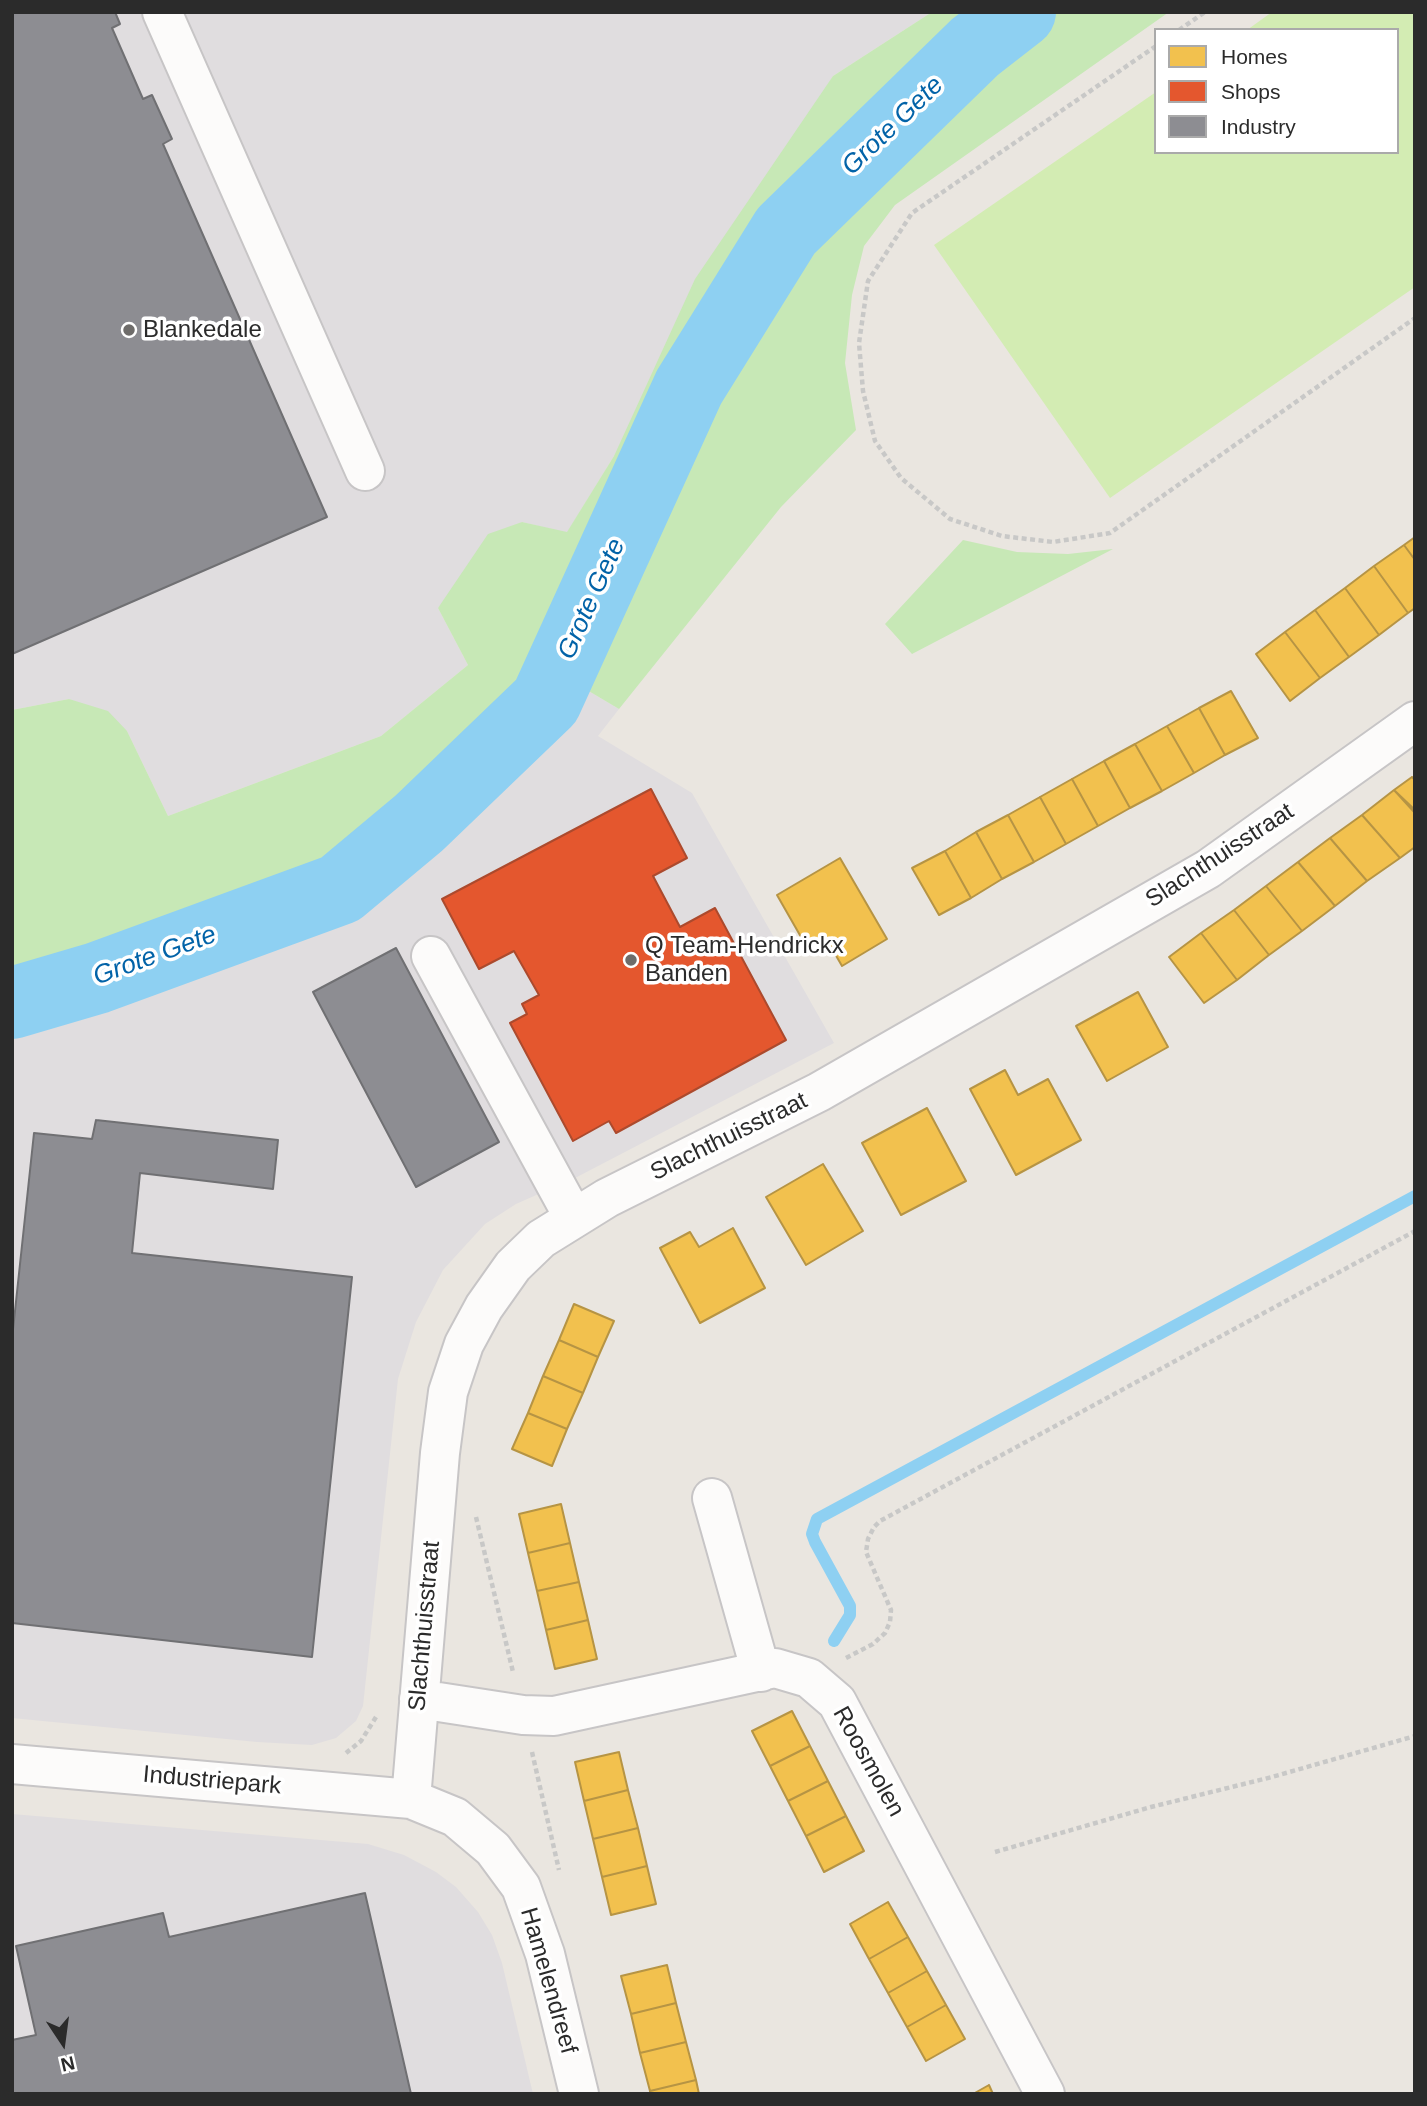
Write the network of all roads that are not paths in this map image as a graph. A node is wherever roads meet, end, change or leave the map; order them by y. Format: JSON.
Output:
{"nodes":[{"id":1,"x":162,"y":12,"type":"edge"},
{"id":2,"x":365,"y":471,"type":"dead end"},
{"id":3,"x":1415,"y":721,"type":"edge"},
{"id":4,"x":431,"y":956,"type":"dead end"},
{"id":5,"x":575,"y":1218,"type":"junction"},
{"id":6,"x":712,"y":1498,"type":"dead end"},
{"id":7,"x":761,"y":1672,"type":"junction"},
{"id":8,"x":419,"y":1699,"type":"junction"},
{"id":9,"x":12,"y":1764,"type":"edge"},
{"id":10,"x":411,"y":1798,"type":"junction"},
{"id":11,"x":579,"y":2094,"type":"edge"},
{"id":12,"x":1045,"y":2094,"type":"edge"}],
"edges":[{"from":1,"to":2,"type":"street"},
{"from":3,"to":5,"type":"street","name":"Slachthuisstraat"},
{"from":4,"to":5,"type":"street"},
{"from":5,"to":8,"type":"street","name":"Slachthuisstraat"},
{"from":6,"to":7,"type":"street"},
{"from":7,"to":8,"type":"street","name":"Roosmolen"},
{"from":7,"to":12,"type":"street","name":"Roosmolen"},
{"from":8,"to":10,"type":"street","name":"Slachthuisstraat"},
{"from":9,"to":10,"type":"street","name":"Industriepark"},
{"from":10,"to":11,"type":"street","name":"Hamelendreef"}]}
